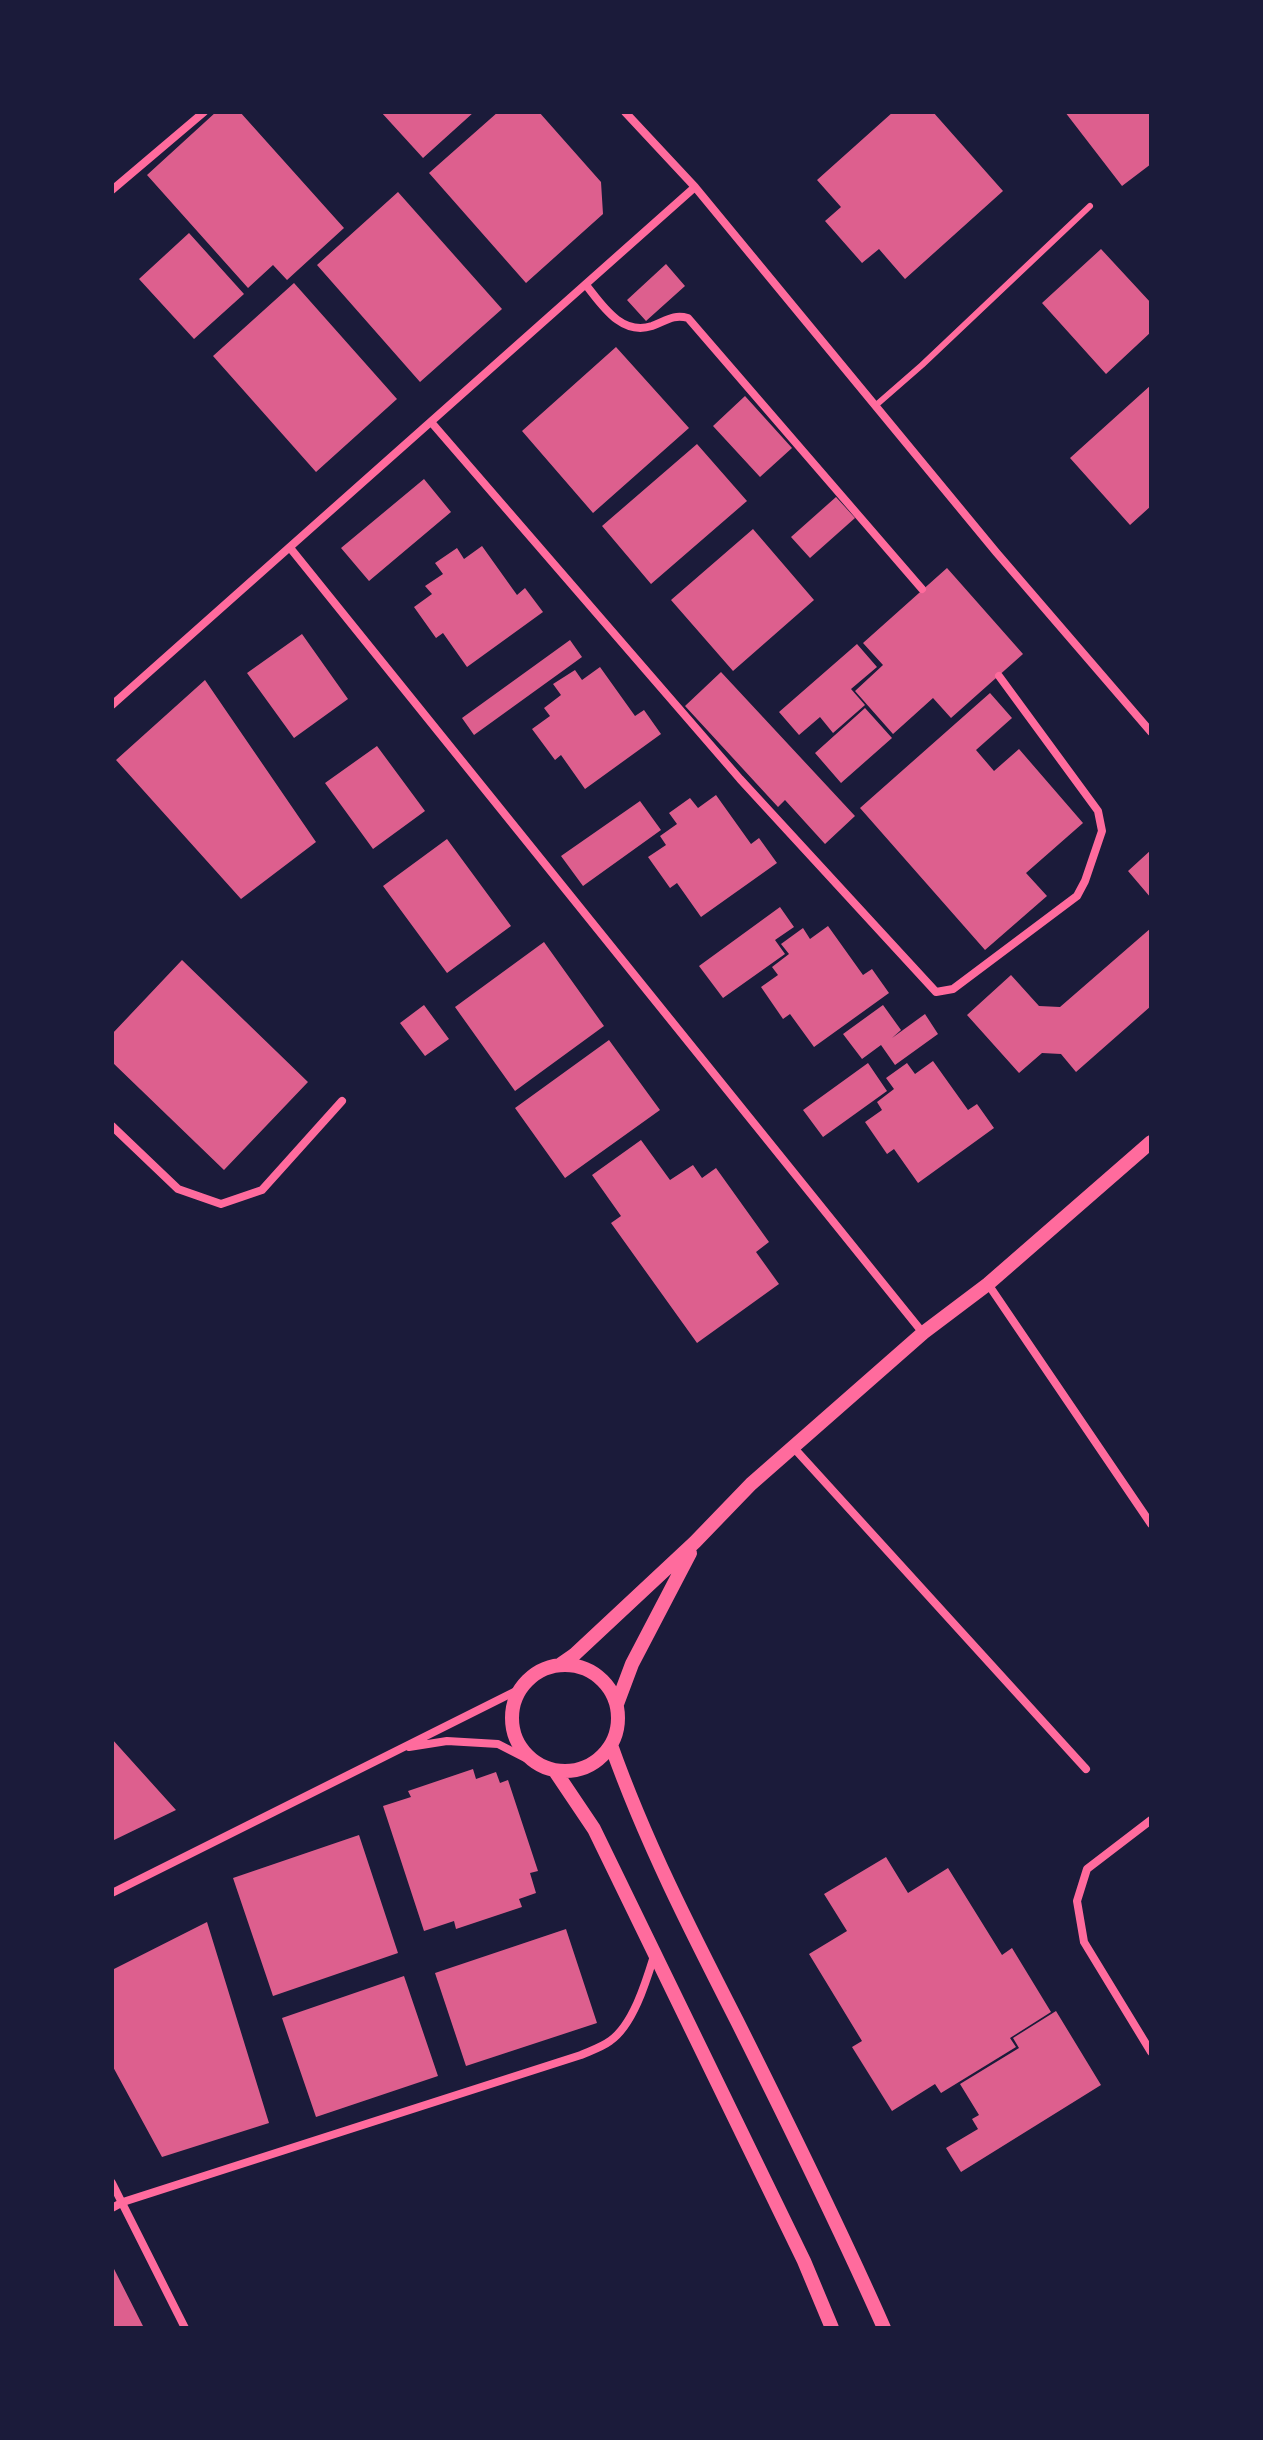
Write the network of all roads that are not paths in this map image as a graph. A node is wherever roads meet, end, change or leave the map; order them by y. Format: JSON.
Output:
{"nodes":[{"id":1,"x":204,"y":112,"type":"edge"},
{"id":2,"x":625,"y":112,"type":"edge"},
{"id":3,"x":695,"y":187,"type":"junction"},
{"id":4,"x":112,"y":190,"type":"edge"},
{"id":5,"x":1090,"y":206,"type":"dead end"},
{"id":6,"x":586,"y":285,"type":"junction"},
{"id":7,"x":875,"y":406,"type":"junction"},
{"id":8,"x":431,"y":422,"type":"junction"},
{"id":9,"x":291,"y":549,"type":"junction"},
{"id":10,"x":922,"y":589,"type":"dead end"},
{"id":11,"x":999,"y":676,"type":"dead end"},
{"id":12,"x":112,"y":705,"type":"edge"},
{"id":13,"x":1151,"y":732,"type":"edge"},
{"id":14,"x":342,"y":1101,"type":"dead end"},
{"id":15,"x":112,"y":1126,"type":"edge"},
{"id":16,"x":1151,"y":1142,"type":"edge"},
{"id":17,"x":988,"y":1284,"type":"junction"},
{"id":18,"x":923,"y":1333,"type":"junction"},
{"id":19,"x":793,"y":1447,"type":"junction"},
{"id":20,"x":1151,"y":1524,"type":"edge"},
{"id":21,"x":695,"y":1542,"type":"junction"},
{"id":22,"x":561,"y":1664,"type":"junction"},
{"id":23,"x":518,"y":1690,"type":"junction"},
{"id":24,"x":617,"y":1704,"type":"junction"},
{"id":25,"x":611,"y":1745,"type":"junction"},
{"id":26,"x":401,"y":1748,"type":"junction"},
{"id":27,"x":537,"y":1764,"type":"junction"},
{"id":28,"x":1086,"y":1769,"type":"dead end"},
{"id":29,"x":555,"y":1771,"type":"junction"},
{"id":30,"x":1151,"y":1820,"type":"edge"},
{"id":31,"x":112,"y":1893,"type":"edge"},
{"id":32,"x":655,"y":1953,"type":"junction"},
{"id":33,"x":1151,"y":2052,"type":"edge"},
{"id":34,"x":112,"y":2183,"type":"edge"},
{"id":35,"x":123,"y":2202,"type":"junction"},
{"id":36,"x":112,"y":2208,"type":"edge"},
{"id":37,"x":185,"y":2328,"type":"edge"},
{"id":38,"x":832,"y":2328,"type":"edge"},
{"id":39,"x":884,"y":2328,"type":"edge"}],
"edges":[{"from":1,"to":4,"type":"street"},
{"from":2,"to":3,"type":"street"},
{"from":3,"to":6,"type":"street"},
{"from":3,"to":7,"type":"street"},
{"from":5,"to":7,"type":"lane"},
{"from":6,"to":8,"type":"street"},
{"from":6,"to":10,"type":"street"},
{"from":7,"to":13,"type":"street"},
{"from":8,"to":9,"type":"street"},
{"from":8,"to":11,"type":"street"},
{"from":9,"to":12,"type":"street"},
{"from":9,"to":18,"type":"street"},
{"from":14,"to":15,"type":"street"},
{"from":16,"to":17,"type":"street"},
{"from":17,"to":18,"type":"street"},
{"from":17,"to":20,"type":"street"},
{"from":18,"to":19,"type":"street"},
{"from":19,"to":21,"type":"street"},
{"from":19,"to":28,"type":"street"},
{"from":21,"to":22,"type":"street"},
{"from":21,"to":24,"type":"street"},
{"from":22,"to":23,"type":"street"},
{"from":22,"to":24,"type":"street"},
{"from":23,"to":26,"type":"street"},
{"from":23,"to":27,"type":"street"},
{"from":24,"to":25,"type":"street"},
{"from":25,"to":29,"type":"street"},
{"from":25,"to":39,"type":"street"},
{"from":26,"to":27,"type":"street"},
{"from":26,"to":31,"type":"street"},
{"from":27,"to":29,"type":"street"},
{"from":29,"to":32,"type":"street"},
{"from":30,"to":33,"type":"street"},
{"from":32,"to":35,"type":"street"},
{"from":32,"to":38,"type":"street"},
{"from":34,"to":35,"type":"street"},
{"from":35,"to":36,"type":"street"},
{"from":35,"to":37,"type":"street"}]}
